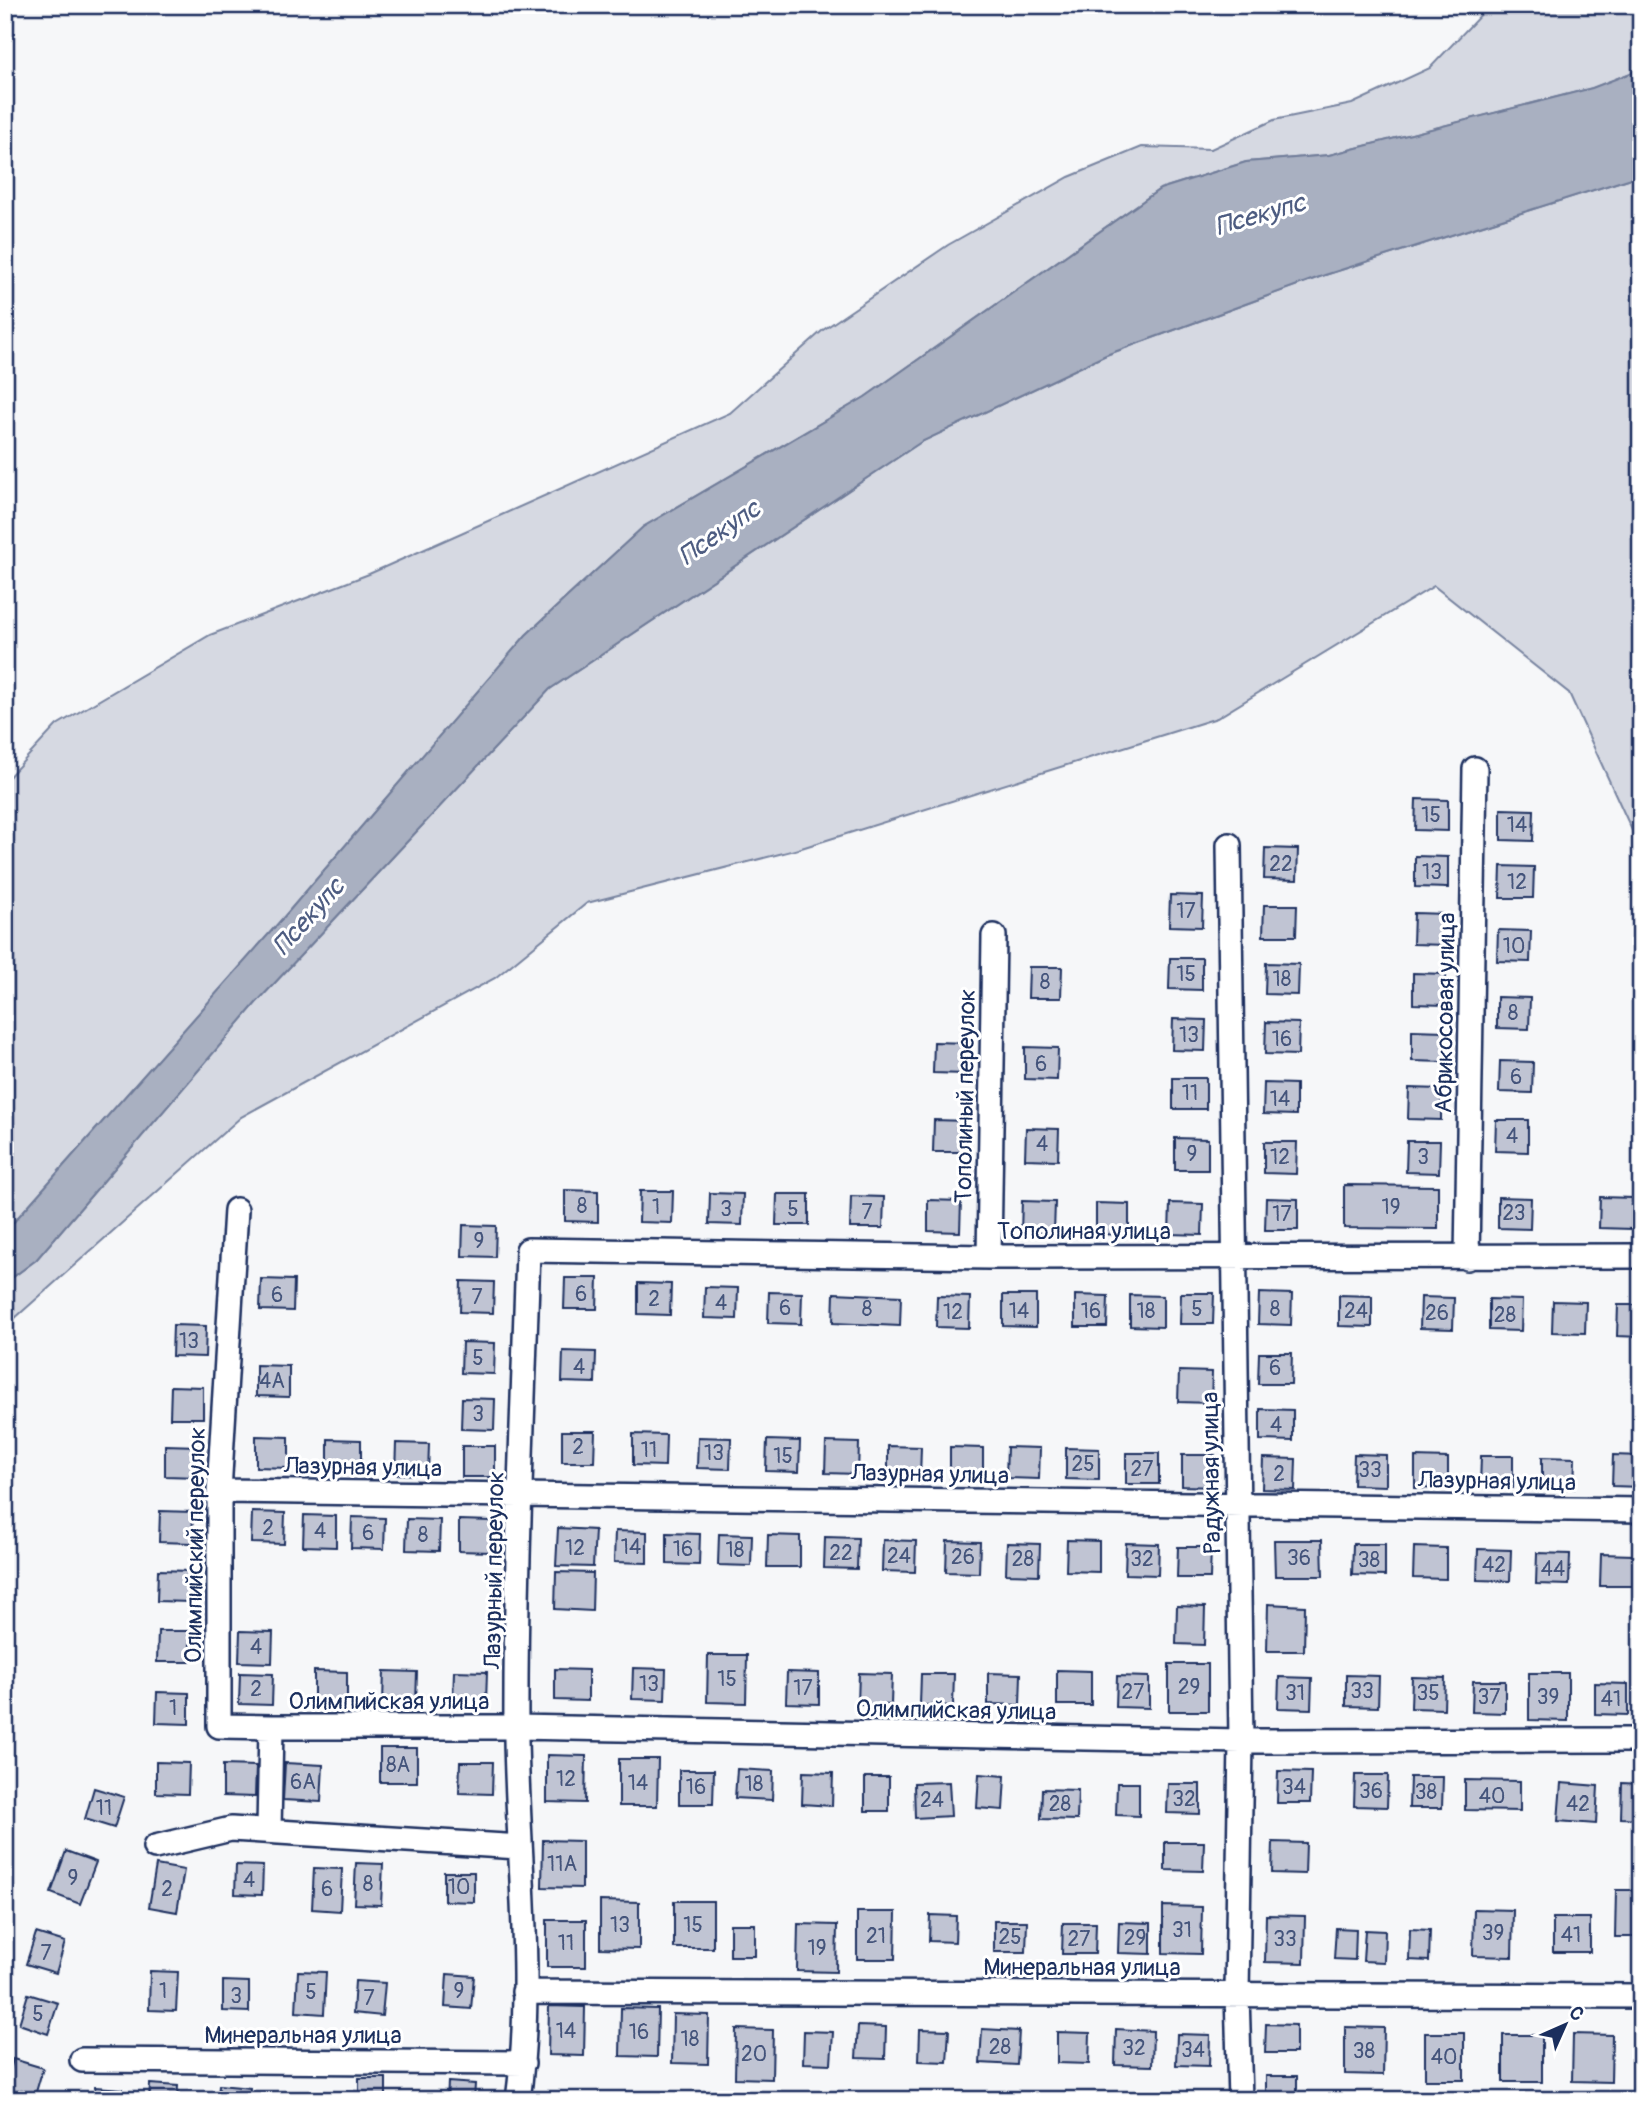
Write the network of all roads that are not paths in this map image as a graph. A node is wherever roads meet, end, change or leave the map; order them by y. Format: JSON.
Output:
{"nodes":[{"id":1,"x":1475,"y":769,"type":"dead end"},
{"id":2,"x":1229,"y":845,"type":"dead end"},
{"id":3,"x":994,"y":936,"type":"dead end"},
{"id":4,"x":236,"y":1210,"type":"dead end"},
{"id":5,"x":528,"y":1250,"type":"joint"},
{"id":6,"x":1641,"y":1256,"type":"edge"},
{"id":7,"x":989,"y":1257,"type":"junction"},
{"id":8,"x":1235,"y":1257,"type":"junction"},
{"id":9,"x":1467,"y":1258,"type":"junction"},
{"id":10,"x":219,"y":1491,"type":"junction"},
{"id":11,"x":521,"y":1496,"type":"junction"},
{"id":12,"x":1238,"y":1503,"type":"junction"},
{"id":13,"x":1641,"y":1510,"type":"edge"},
{"id":14,"x":271,"y":1727,"type":"junction"},
{"id":15,"x":517,"y":1727,"type":"junction"},
{"id":16,"x":1641,"y":1740,"type":"edge"},
{"id":17,"x":1241,"y":1741,"type":"junction"},
{"id":18,"x":269,"y":1830,"type":"junction"},
{"id":19,"x":155,"y":1847,"type":"dead end"},
{"id":20,"x":520,"y":1847,"type":"junction"},
{"id":21,"x":524,"y":1992,"type":"junction"},
{"id":22,"x":1237,"y":1993,"type":"junction"},
{"id":23,"x":1641,"y":1996,"type":"edge"},
{"id":24,"x":82,"y":2060,"type":"dead end"},
{"id":25,"x":523,"y":2063,"type":"junction"},
{"id":26,"x":518,"y":2100,"type":"edge"},
{"id":27,"x":1240,"y":2100,"type":"edge"}],
"edges":[{"from":1,"to":9,"type":"street","name":"Абрикосовая улица"},
{"from":2,"to":8,"type":"street","name":"Радужная улица"},
{"from":3,"to":7,"type":"street","name":"Тополиный переулок"},
{"from":4,"to":10,"type":"street","name":"Олимпийский переулок"},
{"from":5,"to":7,"type":"street","name":"Тополиная улица"},
{"from":5,"to":11,"type":"street","name":"Лазурный переулок"},
{"from":6,"to":9,"type":"street","name":"Тополиная улица"},
{"from":7,"to":8,"type":"street","name":"Тополиная улица"},
{"from":8,"to":9,"type":"street","name":"Тополиная улица"},
{"from":8,"to":12,"type":"street","name":"Радужная улица"},
{"from":10,"to":11,"type":"street","name":"Лазурная улица"},
{"from":10,"to":14,"type":"street","name":"Олимпийский переулок"},
{"from":11,"to":12,"type":"street","name":"Лазурная улица"},
{"from":11,"to":15,"type":"street","name":"Лазурный переулок"},
{"from":12,"to":13,"type":"street","name":"Лазурная улица"},
{"from":12,"to":17,"type":"street","name":"Радужная улица"},
{"from":14,"to":15,"type":"street","name":"Олимпийская улица"},
{"from":14,"to":18,"type":"street"},
{"from":15,"to":17,"type":"street","name":"Олимпийская улица"},
{"from":15,"to":20,"type":"street","name":"Лазурный переулок"},
{"from":16,"to":17,"type":"street","name":"Олимпийская улица"},
{"from":17,"to":22,"type":"street","name":"Радужная улица"},
{"from":18,"to":19,"type":"street"},
{"from":18,"to":20,"type":"street"},
{"from":20,"to":21,"type":"street","name":"Лазурный переулок"},
{"from":21,"to":22,"type":"street","name":"Минеральная улица"},
{"from":21,"to":25,"type":"street","name":"Лазурный переулок"},
{"from":22,"to":23,"type":"street","name":"Минеральная улица"},
{"from":22,"to":27,"type":"street","name":"Радужная улица"},
{"from":24,"to":25,"type":"street","name":"Минеральная улица"},
{"from":25,"to":26,"type":"street","name":"Лазурный переулок"}]}
